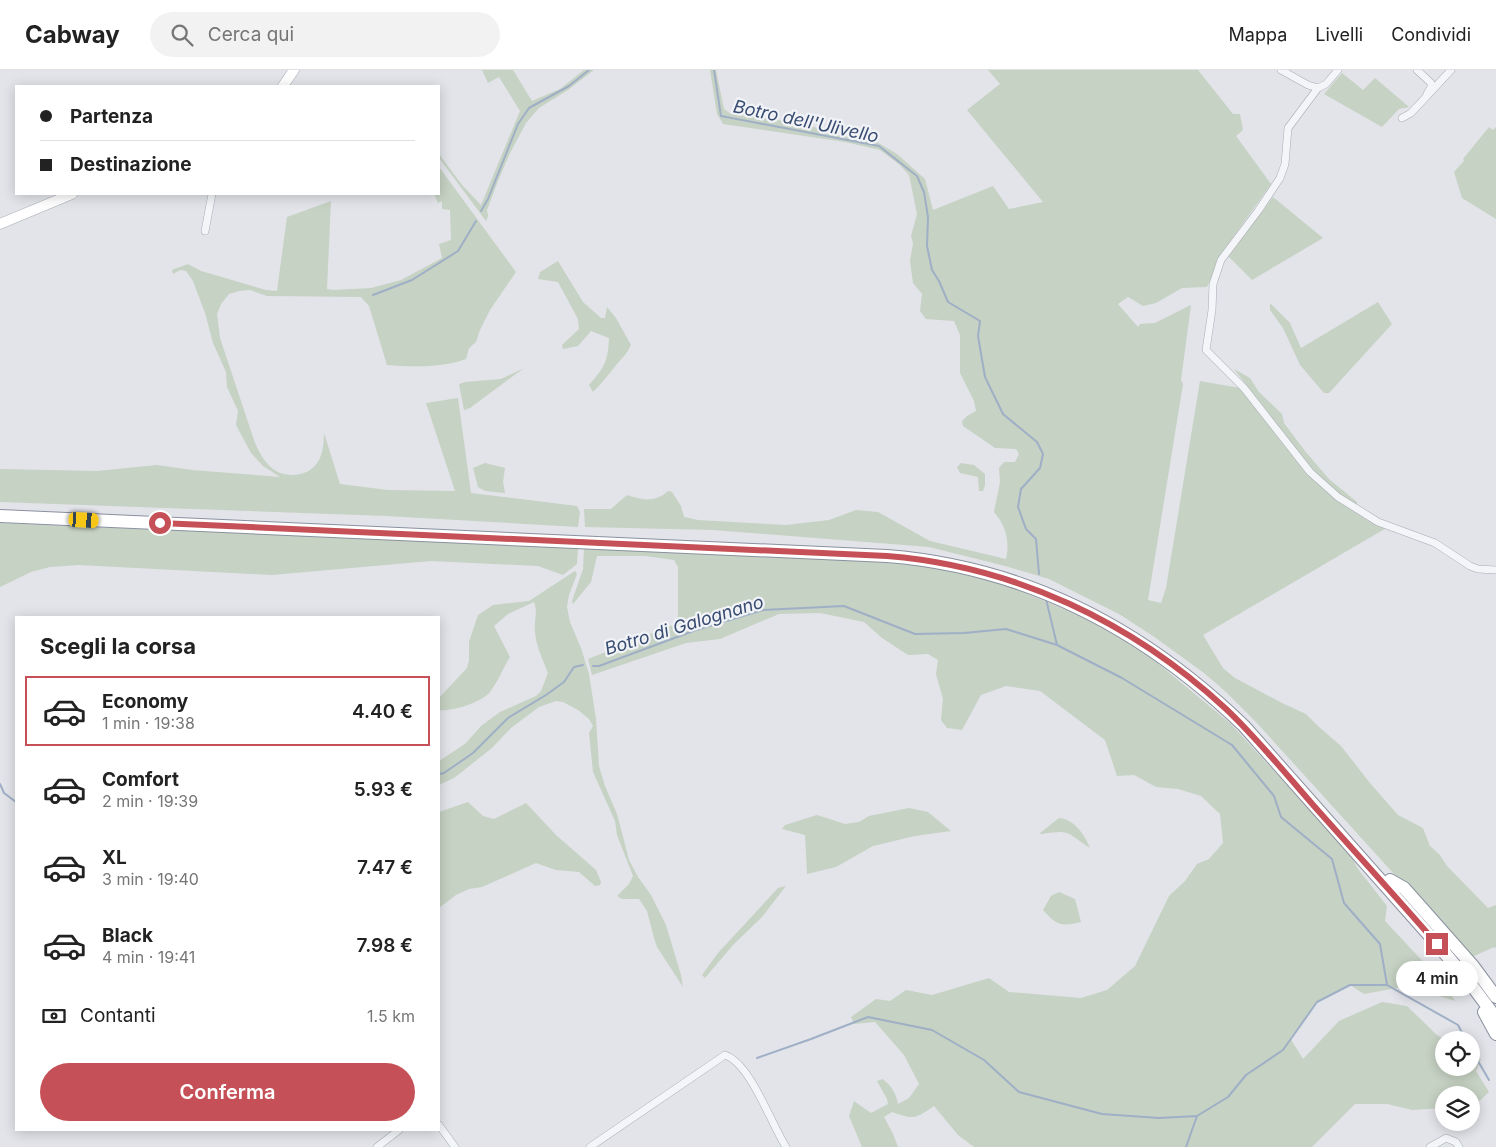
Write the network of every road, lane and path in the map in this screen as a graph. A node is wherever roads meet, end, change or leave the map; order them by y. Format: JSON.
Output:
{"nodes":[{"id":1,"x":294,"y":70,"type":"edge"},
{"id":2,"x":1281,"y":70,"type":"edge"},
{"id":3,"x":1338,"y":70,"type":"edge"},
{"id":4,"x":1417,"y":70,"type":"edge"},
{"id":5,"x":1452,"y":70,"type":"edge"},
{"id":6,"x":1445,"y":77,"type":"junction"},
{"id":7,"x":1430,"y":81,"type":"junction"},
{"id":8,"x":284,"y":85,"type":"edge"},
{"id":9,"x":1318,"y":88,"type":"junction"},
{"id":10,"x":1424,"y":98,"type":"junction"},
{"id":11,"x":1402,"y":118,"type":"dead end"},
{"id":12,"x":70,"y":195,"type":"edge"},
{"id":13,"x":212,"y":195,"type":"edge"},
{"id":14,"x":0,"y":224,"type":"edge"},
{"id":15,"x":205,"y":231,"type":"dead end"},
{"id":16,"x":0,"y":509,"type":"edge"},
{"id":17,"x":0,"y":516,"type":"edge"},
{"id":18,"x":1496,"y":570,"type":"edge"},
{"id":19,"x":1361,"y":858,"type":"junction"},
{"id":20,"x":1390,"y":880,"type":"junction"},
{"id":21,"x":1496,"y":996,"type":"edge"},
{"id":22,"x":1496,"y":1005,"type":"edge"},
{"id":23,"x":1496,"y":1018,"type":"edge"},
{"id":24,"x":1496,"y":1034,"type":"edge"},
{"id":25,"x":440,"y":1126,"type":"edge"},
{"id":26,"x":398,"y":1131,"type":"edge"},
{"id":27,"x":377,"y":1147,"type":"edge"},
{"id":28,"x":456,"y":1147,"type":"edge"},
{"id":29,"x":590,"y":1147,"type":"edge"},
{"id":30,"x":786,"y":1147,"type":"edge"},
{"id":31,"x":1430,"y":1147,"type":"edge"},
{"id":32,"x":1459,"y":1147,"type":"edge"}],
"edges":[{"from":1,"to":8,"type":"main road"},
{"from":2,"to":9,"type":"street"},
{"from":3,"to":9,"type":"street"},
{"from":4,"to":7,"type":"street"},
{"from":5,"to":6,"type":"street"},
{"from":6,"to":7,"type":"street"},
{"from":6,"to":10,"type":"street"},
{"from":7,"to":10,"type":"street"},
{"from":9,"to":18,"type":"street"},
{"from":10,"to":11,"type":"street"},
{"from":12,"to":14,"type":"main road"},
{"from":13,"to":15,"type":"street"},
{"from":16,"to":20,"type":"highway"},
{"from":17,"to":19,"type":"highway"},
{"from":19,"to":23,"type":"highway"},
{"from":19,"to":24,"type":"highway"},
{"from":20,"to":21,"type":"highway"},
{"from":20,"to":22,"type":"highway"},
{"from":25,"to":28,"type":"street"},
{"from":26,"to":27,"type":"street"},
{"from":29,"to":30,"type":"street"},
{"from":31,"to":32,"type":"street"}]}
